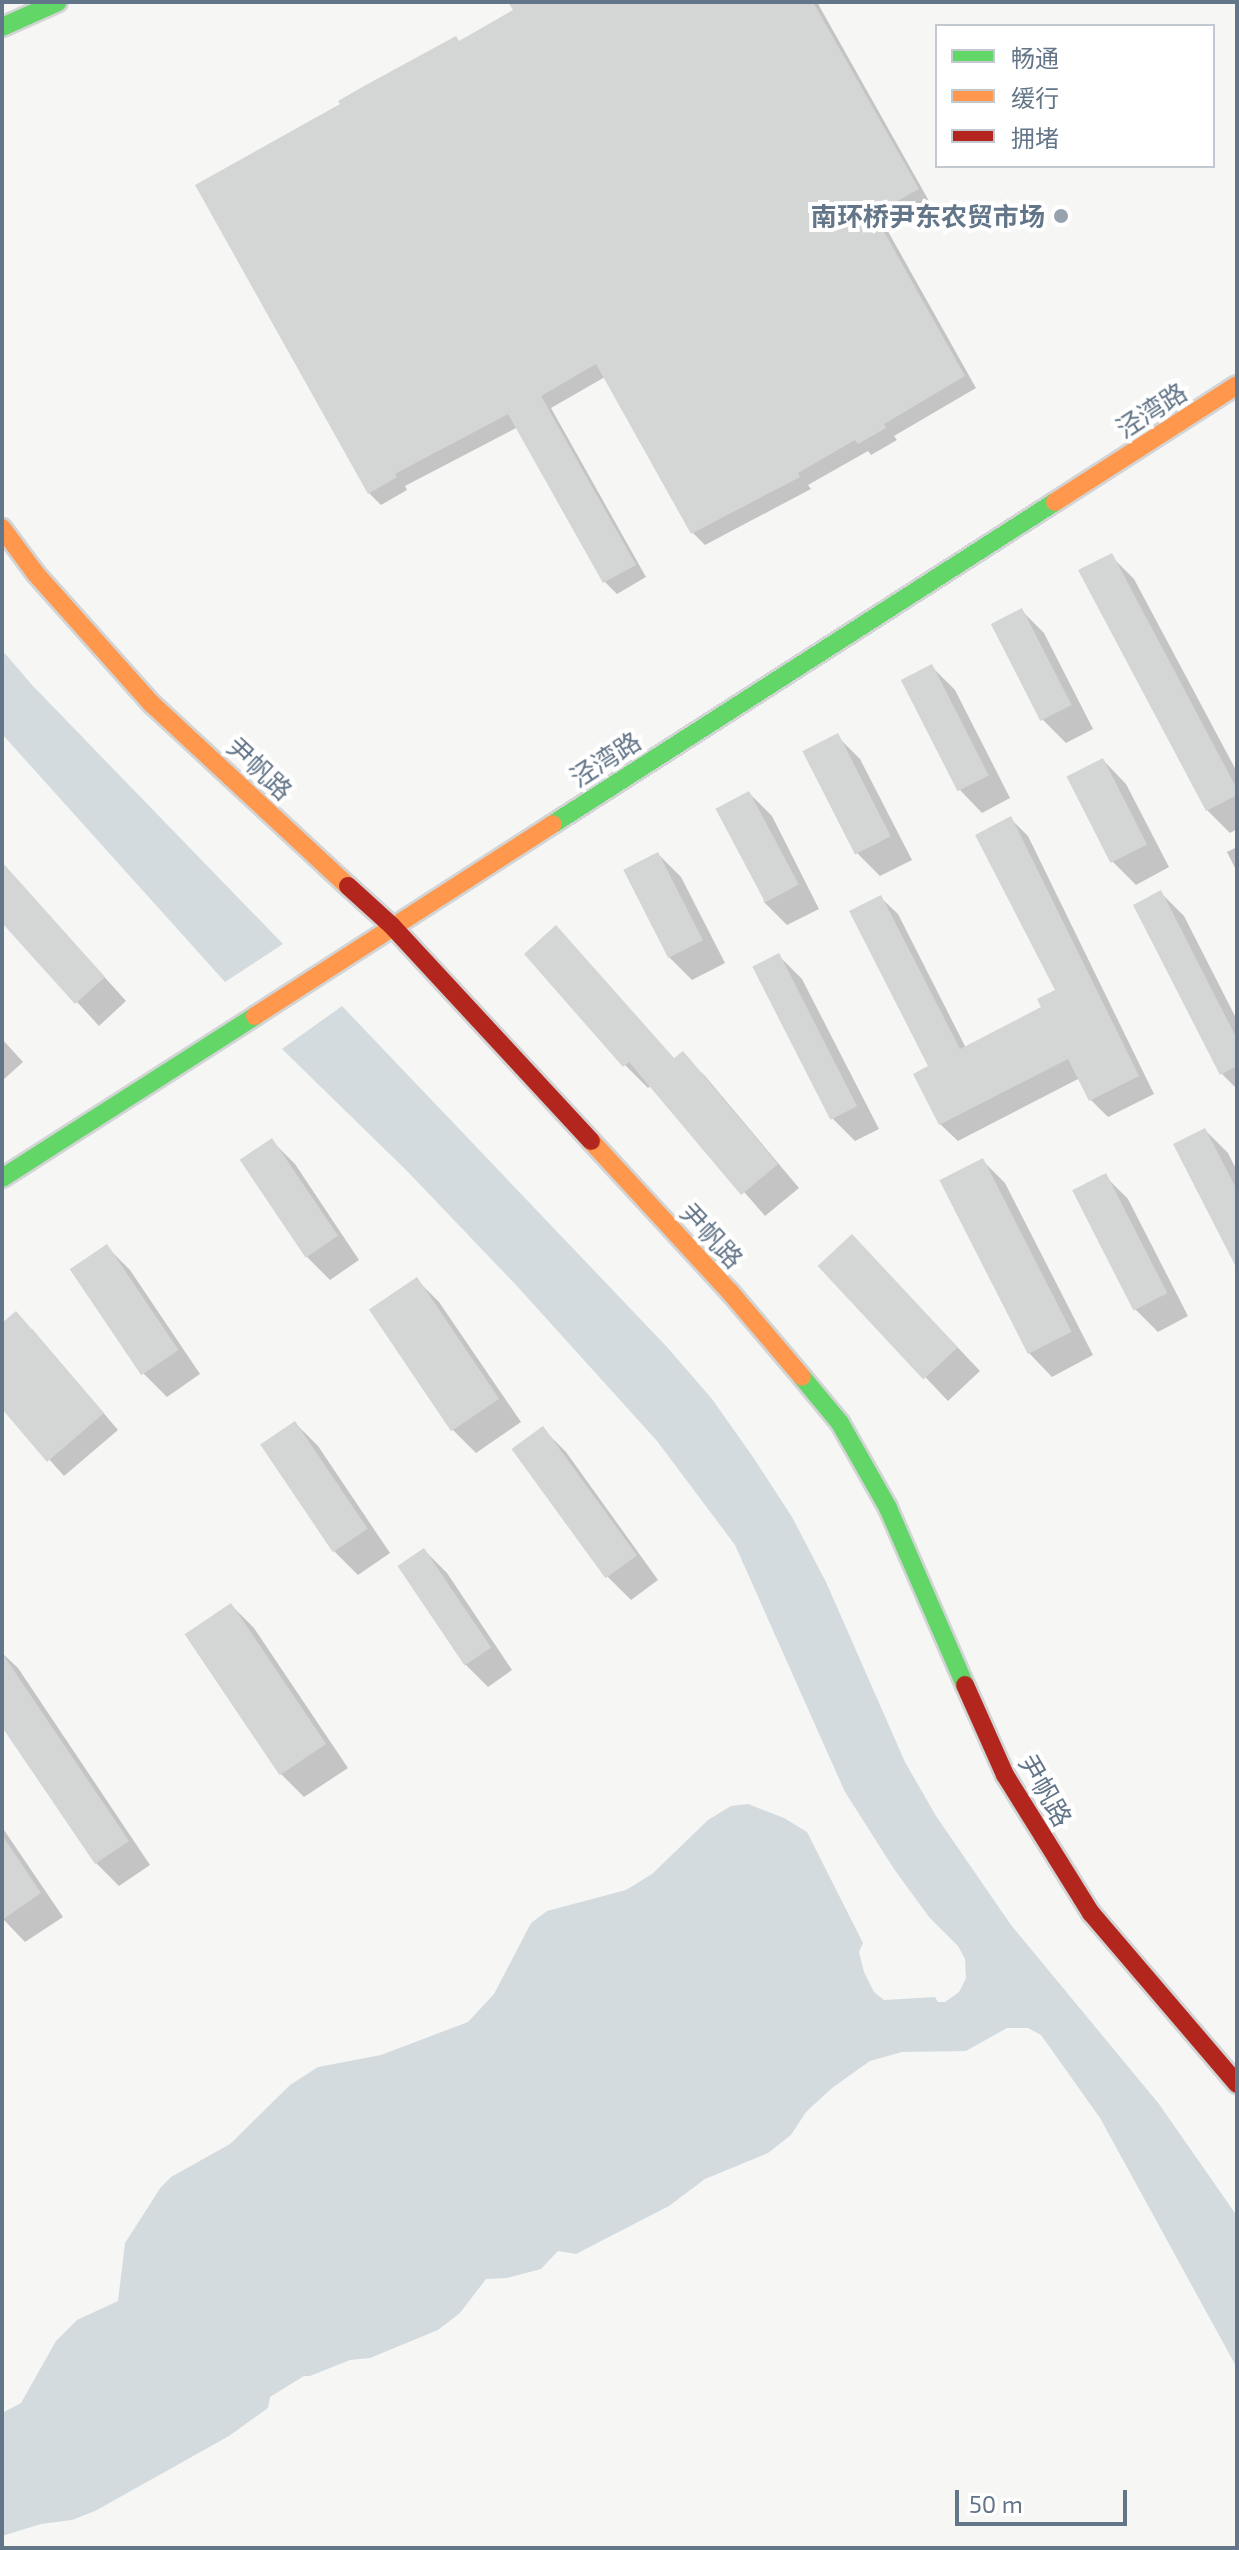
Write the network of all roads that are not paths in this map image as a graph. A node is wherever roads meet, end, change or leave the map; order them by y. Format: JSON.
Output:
{"nodes":[{"id":1,"x":58,"y":2,"type":"edge"},
{"id":2,"x":2,"y":27,"type":"edge"},
{"id":3,"x":1237,"y":385,"type":"edge"},
{"id":4,"x":2,"y":528,"type":"edge"},
{"id":5,"x":392,"y":926,"type":"junction"},
{"id":6,"x":2,"y":1178,"type":"edge"},
{"id":7,"x":1237,"y":2084,"type":"edge"}],
"edges":[{"from":1,"to":2,"type":"street"},
{"from":3,"to":5,"type":"street","name":"泾湾路"},
{"from":4,"to":5,"type":"street","name":"尹帆路"},
{"from":5,"to":6,"type":"street","name":"泾湾路"},
{"from":5,"to":7,"type":"street","name":"尹帆路"}]}
